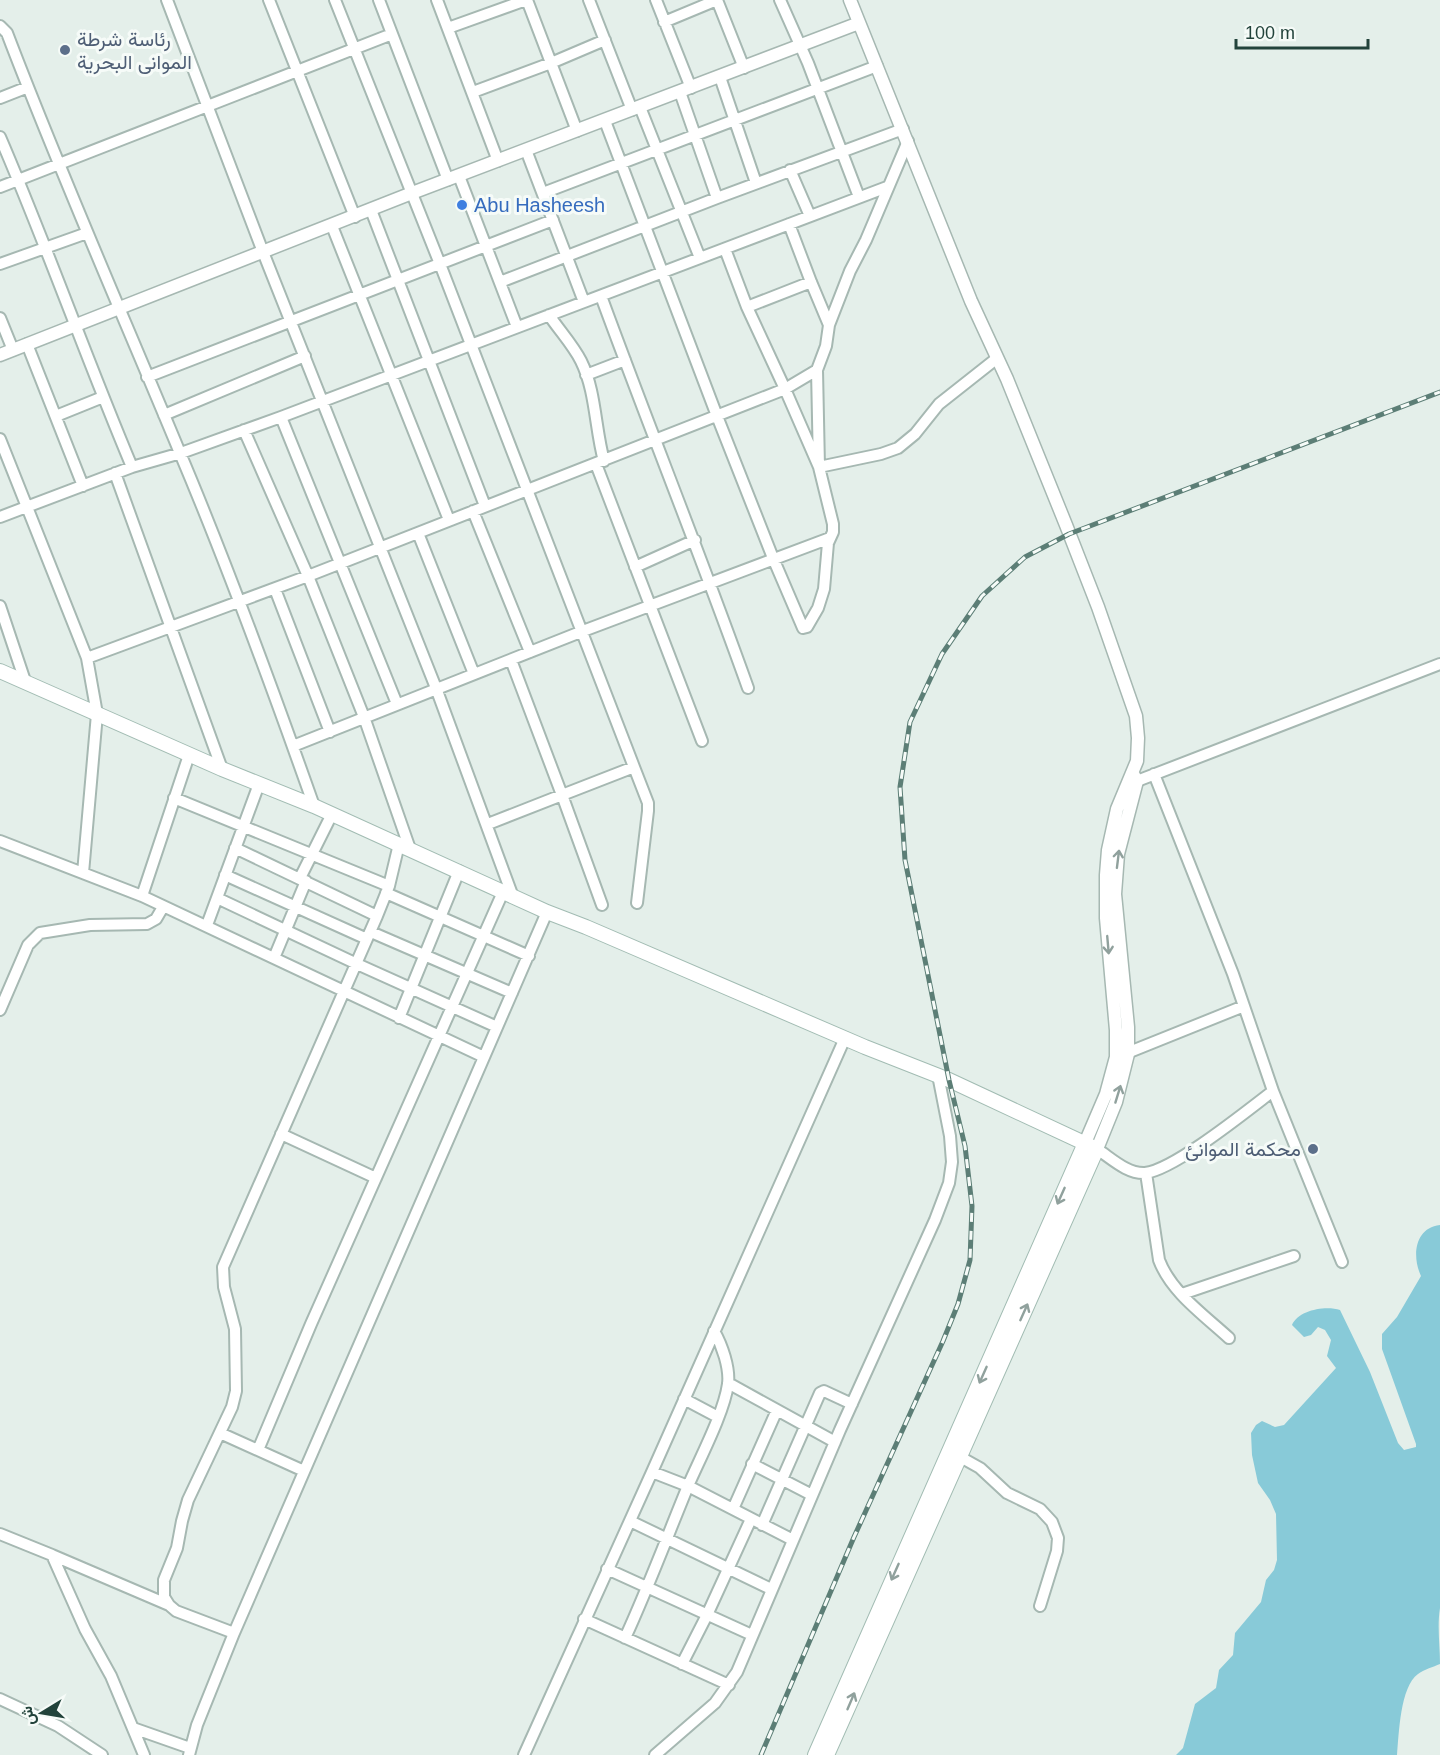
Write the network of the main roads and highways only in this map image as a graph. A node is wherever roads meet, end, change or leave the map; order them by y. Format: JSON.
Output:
{"nodes":[{"id":1,"x":0,"y":670,"type":"edge"},
{"id":2,"x":954,"y":1454,"type":"junction"},
{"id":3,"x":815,"y":1755,"type":"edge"},
{"id":4,"x":827,"y":1755,"type":"edge"}],
"edges":[{"from":1,"to":2,"type":"main road"},
{"from":2,"to":3,"type":"main road","one_way":true},
{"from":4,"to":2,"type":"main road","one_way":true}]}
